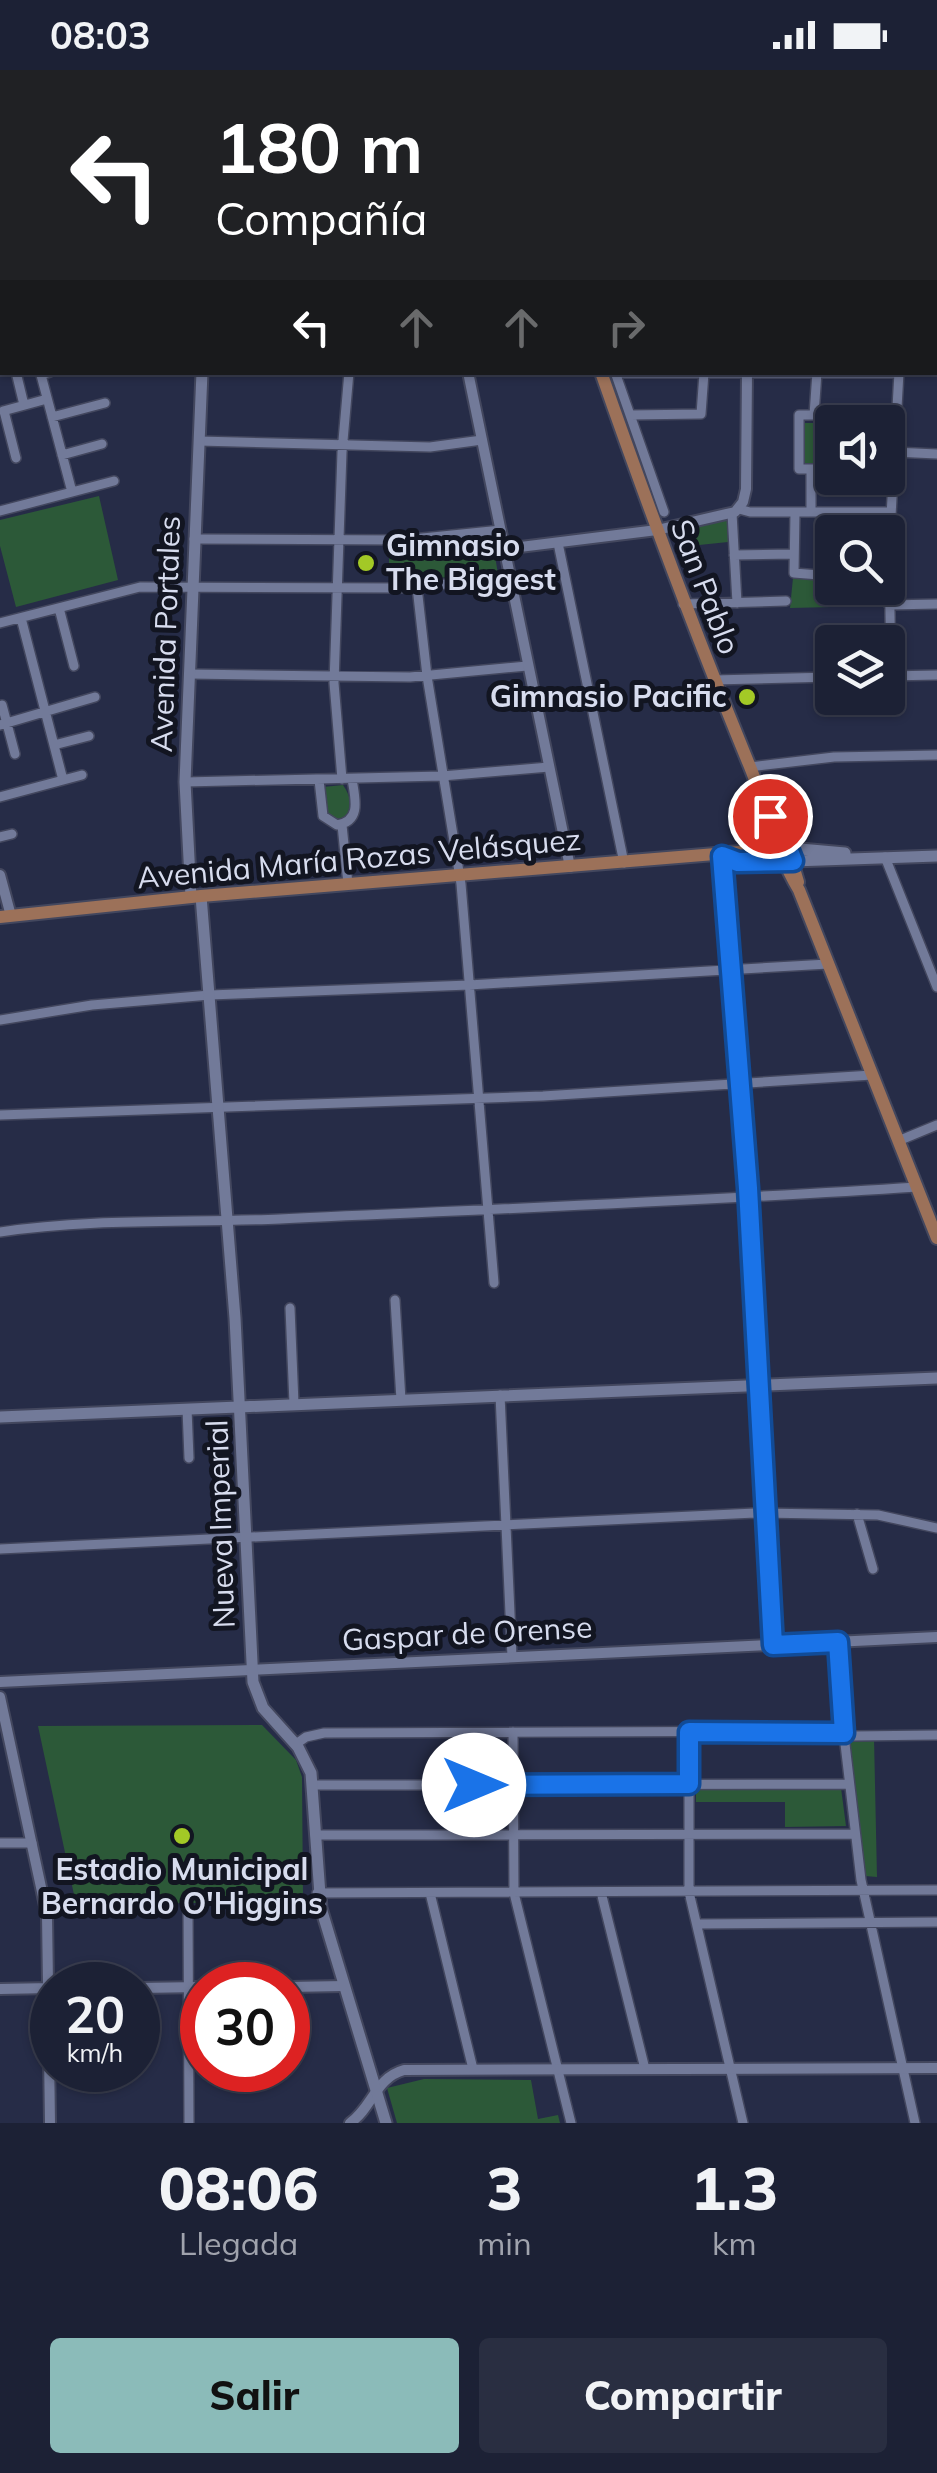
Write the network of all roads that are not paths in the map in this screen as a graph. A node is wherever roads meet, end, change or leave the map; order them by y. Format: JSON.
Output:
{"nodes":[{"id":1,"x":17,"y":375,"type":"edge"},
{"id":2,"x":46,"y":375,"type":"edge"},
{"id":3,"x":202,"y":375,"type":"edge"},
{"id":4,"x":349,"y":375,"type":"edge"},
{"id":5,"x":469,"y":375,"type":"edge"},
{"id":6,"x":602,"y":375,"type":"edge"},
{"id":7,"x":616,"y":375,"type":"edge"},
{"id":8,"x":704,"y":375,"type":"edge"},
{"id":9,"x":747,"y":375,"type":"edge"},
{"id":10,"x":817,"y":375,"type":"edge"},
{"id":11,"x":899,"y":375,"type":"edge"},
{"id":12,"x":47,"y":400,"type":"junction"},
{"id":13,"x":105,"y":403,"type":"dead end"},
{"id":14,"x":24,"y":405,"type":"junction"},
{"id":15,"x":897,"y":405,"type":"edge"},
{"id":16,"x":2,"y":411,"type":"edge"},
{"id":17,"x":630,"y":414,"type":"junction"},
{"id":18,"x":814,"y":415,"type":"junction"},
{"id":19,"x":52,"y":417,"type":"junction"},
{"id":20,"x":482,"y":440,"type":"junction"},
{"id":21,"x":198,"y":441,"type":"junction"},
{"id":22,"x":102,"y":444,"type":"dead end"},
{"id":23,"x":342,"y":445,"type":"junction"},
{"id":24,"x":905,"y":453,"type":"edge"},
{"id":25,"x":937,"y":454,"type":"edge"},
{"id":26,"x":62,"y":455,"type":"junction"},
{"id":27,"x":16,"y":458,"type":"dead end"},
{"id":28,"x":811,"y":470,"type":"junction"},
{"id":29,"x":114,"y":481,"type":"dead end"},
{"id":30,"x":654,"y":485,"type":"junction"},
{"id":31,"x":25,"y":490,"type":"dead end"},
{"id":32,"x":72,"y":492,"type":"junction"},
{"id":33,"x":891,"y":495,"type":"edge"},
{"id":34,"x":28,"y":504,"type":"junction"},
{"id":35,"x":647,"y":504,"type":"junction"},
{"id":36,"x":0,"y":511,"type":"edge"},
{"id":37,"x":736,"y":511,"type":"junction"},
{"id":38,"x":664,"y":512,"type":"dead end"},
{"id":39,"x":795,"y":512,"type":"junction"},
{"id":40,"x":811,"y":512,"type":"junction"},
{"id":41,"x":890,"y":512,"type":"junction"},
{"id":42,"x":890,"y":515,"type":"edge"},
{"id":43,"x":500,"y":530,"type":"junction"},
{"id":44,"x":657,"y":530,"type":"junction"},
{"id":45,"x":194,"y":539,"type":"junction"},
{"id":46,"x":338,"y":540,"type":"junction"},
{"id":47,"x":558,"y":543,"type":"junction"},
{"id":48,"x":504,"y":549,"type":"junction"},
{"id":49,"x":794,"y":554,"type":"junction"},
{"id":50,"x":734,"y":555,"type":"junction"},
{"id":51,"x":815,"y":576,"type":"edge"},
{"id":52,"x":510,"y":578,"type":"junction"},
{"id":53,"x":192,"y":587,"type":"junction"},
{"id":54,"x":418,"y":587,"type":"junction"},
{"id":55,"x":338,"y":588,"type":"junction"},
{"id":56,"x":786,"y":601,"type":"dead end"},
{"id":57,"x":737,"y":603,"type":"junction"},
{"id":58,"x":683,"y":604,"type":"junction"},
{"id":59,"x":937,"y":604,"type":"edge"},
{"id":60,"x":889,"y":605,"type":"edge"},
{"id":61,"x":905,"y":605,"type":"edge"},
{"id":62,"x":59,"y":608,"type":"junction"},
{"id":63,"x":21,"y":618,"type":"junction"},
{"id":64,"x":0,"y":624,"type":"edge"},
{"id":65,"x":889,"y":625,"type":"edge"},
{"id":66,"x":74,"y":666,"type":"dead end"},
{"id":67,"x":527,"y":666,"type":"junction"},
{"id":68,"x":189,"y":674,"type":"junction"},
{"id":69,"x":937,"y":674,"type":"edge"},
{"id":70,"x":905,"y":675,"type":"edge"},
{"id":71,"x":427,"y":676,"type":"junction"},
{"id":72,"x":815,"y":677,"type":"edge"},
{"id":73,"x":335,"y":678,"type":"junction"},
{"id":74,"x":714,"y":680,"type":"junction"},
{"id":75,"x":95,"y":697,"type":"dead end"},
{"id":76,"x":2,"y":705,"type":"edge"},
{"id":77,"x":46,"y":713,"type":"junction"},
{"id":78,"x":3,"y":724,"type":"edge"},
{"id":79,"x":89,"y":736,"type":"dead end"},
{"id":80,"x":54,"y":745,"type":"junction"},
{"id":81,"x":15,"y":754,"type":"dead end"},
{"id":82,"x":937,"y":755,"type":"edge"},
{"id":83,"x":750,"y":766,"type":"junction"},
{"id":84,"x":549,"y":767,"type":"junction"},
{"id":85,"x":82,"y":775,"type":"dead end"},
{"id":86,"x":442,"y":776,"type":"junction"},
{"id":87,"x":347,"y":779,"type":"junction"},
{"id":88,"x":63,"y":780,"type":"junction"},
{"id":89,"x":319,"y":780,"type":"junction"},
{"id":90,"x":186,"y":782,"type":"junction"},
{"id":91,"x":0,"y":797,"type":"edge"},
{"id":92,"x":342,"y":825,"type":"junction"},
{"id":93,"x":12,"y":834,"type":"dead end"},
{"id":94,"x":0,"y":837,"type":"edge"},
{"id":95,"x":786,"y":855,"type":"junction"},
{"id":96,"x":722,"y":856,"type":"junction"},
{"id":97,"x":885,"y":856,"type":"junction"},
{"id":98,"x":937,"y":856,"type":"edge"},
{"id":99,"x":624,"y":863,"type":"junction"},
{"id":100,"x":570,"y":867,"type":"junction"},
{"id":101,"x":0,"y":875,"type":"edge"},
{"id":102,"x":460,"y":875,"type":"junction"},
{"id":103,"x":348,"y":884,"type":"junction"},
{"id":104,"x":196,"y":896,"type":"junction"},
{"id":105,"x":5,"y":916,"type":"edge"},
{"id":106,"x":828,"y":964,"type":"junction"},
{"id":107,"x":731,"y":970,"type":"junction"},
{"id":108,"x":470,"y":985,"type":"junction"},
{"id":109,"x":937,"y":987,"type":"edge"},
{"id":110,"x":210,"y":995,"type":"junction"},
{"id":111,"x":0,"y":1020,"type":"edge"},
{"id":112,"x":872,"y":1075,"type":"junction"},
{"id":113,"x":740,"y":1084,"type":"junction"},
{"id":114,"x":479,"y":1098,"type":"junction"},
{"id":115,"x":219,"y":1106,"type":"junction"},
{"id":116,"x":0,"y":1115,"type":"edge"},
{"id":117,"x":937,"y":1125,"type":"edge"},
{"id":118,"x":898,"y":1140,"type":"junction"},
{"id":119,"x":917,"y":1187,"type":"junction"},
{"id":120,"x":749,"y":1198,"type":"junction"},
{"id":121,"x":488,"y":1210,"type":"junction"},
{"id":122,"x":228,"y":1221,"type":"junction"},
{"id":123,"x":0,"y":1232,"type":"edge"},
{"id":124,"x":937,"y":1238,"type":"edge"},
{"id":125,"x":494,"y":1283,"type":"dead end"},
{"id":126,"x":395,"y":1300,"type":"dead end"},
{"id":127,"x":290,"y":1308,"type":"dead end"},
{"id":128,"x":937,"y":1378,"type":"edge"},
{"id":129,"x":761,"y":1384,"type":"junction"},
{"id":130,"x":500,"y":1396,"type":"junction"},
{"id":131,"x":401,"y":1400,"type":"junction"},
{"id":132,"x":294,"y":1404,"type":"junction"},
{"id":133,"x":241,"y":1407,"type":"junction"},
{"id":134,"x":187,"y":1409,"type":"junction"},
{"id":135,"x":0,"y":1418,"type":"edge"},
{"id":136,"x":189,"y":1458,"type":"dead end"},
{"id":137,"x":766,"y":1514,"type":"junction"},
{"id":138,"x":857,"y":1514,"type":"junction"},
{"id":139,"x":506,"y":1526,"type":"junction"},
{"id":140,"x":937,"y":1528,"type":"edge"},
{"id":141,"x":246,"y":1538,"type":"junction"},
{"id":142,"x":0,"y":1550,"type":"edge"},
{"id":143,"x":873,"y":1569,"type":"dead end"},
{"id":144,"x":937,"y":1637,"type":"edge"},
{"id":145,"x":838,"y":1642,"type":"junction"},
{"id":146,"x":773,"y":1645,"type":"junction"},
{"id":147,"x":512,"y":1657,"type":"junction"},
{"id":148,"x":252,"y":1670,"type":"junction"},
{"id":149,"x":0,"y":1682,"type":"edge"},
{"id":150,"x":0,"y":1697,"type":"edge"},
{"id":151,"x":513,"y":1732,"type":"junction"},
{"id":152,"x":689,"y":1732,"type":"junction"},
{"id":153,"x":844,"y":1733,"type":"junction"},
{"id":154,"x":937,"y":1735,"type":"edge"},
{"id":155,"x":296,"y":1744,"type":"junction"},
{"id":156,"x":689,"y":1784,"type":"junction"},
{"id":157,"x":849,"y":1784,"type":"junction"},
{"id":158,"x":514,"y":1785,"type":"junction"},
{"id":159,"x":314,"y":1786,"type":"junction"},
{"id":160,"x":690,"y":1834,"type":"junction"},
{"id":161,"x":856,"y":1834,"type":"junction"},
{"id":162,"x":315,"y":1835,"type":"junction"},
{"id":163,"x":514,"y":1835,"type":"junction"},
{"id":164,"x":0,"y":1843,"type":"edge"},
{"id":165,"x":32,"y":1843,"type":"junction"},
{"id":166,"x":863,"y":1890,"type":"junction"},
{"id":167,"x":937,"y":1890,"type":"edge"},
{"id":168,"x":600,"y":1892,"type":"junction"},
{"id":169,"x":689,"y":1892,"type":"junction"},
{"id":170,"x":318,"y":1893,"type":"junction"},
{"id":171,"x":430,"y":1893,"type":"junction"},
{"id":172,"x":514,"y":1893,"type":"junction"},
{"id":173,"x":188,"y":1908,"type":"dead end"},
{"id":174,"x":870,"y":1922,"type":"junction"},
{"id":175,"x":937,"y":1922,"type":"edge"},
{"id":176,"x":696,"y":1924,"type":"junction"},
{"id":177,"x":50,"y":1962,"type":"edge"},
{"id":178,"x":188,"y":1962,"type":"edge"},
{"id":179,"x":344,"y":1986,"type":"junction"},
{"id":180,"x":310,"y":1987,"type":"edge"},
{"id":181,"x":30,"y":1988,"type":"edge"},
{"id":182,"x":0,"y":1989,"type":"edge"},
{"id":183,"x":730,"y":2068,"type":"junction"},
{"id":184,"x":902,"y":2068,"type":"junction"},
{"id":185,"x":937,"y":2068,"type":"edge"},
{"id":186,"x":474,"y":2069,"type":"junction"},
{"id":187,"x":558,"y":2069,"type":"junction"},
{"id":188,"x":645,"y":2069,"type":"junction"},
{"id":189,"x":376,"y":2090,"type":"junction"},
{"id":190,"x":50,"y":2092,"type":"edge"},
{"id":191,"x":189,"y":2092,"type":"edge"},
{"id":192,"x":50,"y":2123,"type":"edge"},
{"id":193,"x":189,"y":2123,"type":"edge"},
{"id":194,"x":350,"y":2123,"type":"edge"},
{"id":195,"x":386,"y":2123,"type":"edge"},
{"id":196,"x":571,"y":2123,"type":"edge"},
{"id":197,"x":743,"y":2123,"type":"edge"},
{"id":198,"x":915,"y":2123,"type":"edge"}],
"edges":[{"from":1,"to":14,"type":"street"},
{"from":2,"to":12,"type":"street"},
{"from":3,"to":21,"type":"main road","name":"Avenida Portales"},
{"from":4,"to":23,"type":"street"},
{"from":5,"to":20,"type":"street"},
{"from":6,"to":35,"type":"main road","name":"San Pablo"},
{"from":7,"to":17,"type":"street","name":"San Pablo"},
{"from":8,"to":17,"type":"street"},
{"from":9,"to":37,"type":"street"},
{"from":10,"to":18,"type":"street"},
{"from":11,"to":15,"type":"street"},
{"from":12,"to":14,"type":"street"},
{"from":12,"to":19,"type":"street"},
{"from":13,"to":19,"type":"street"},
{"from":14,"to":16,"type":"street"},
{"from":16,"to":27,"type":"street"},
{"from":17,"to":30,"type":"street","name":"San Pablo"},
{"from":18,"to":28,"type":"street"},
{"from":18,"to":28,"type":"street"},
{"from":19,"to":26,"type":"street"},
{"from":20,"to":23,"type":"street"},
{"from":20,"to":43,"type":"street"},
{"from":21,"to":23,"type":"street"},
{"from":21,"to":45,"type":"main road","name":"Avenida Portales"},
{"from":22,"to":26,"type":"street"},
{"from":23,"to":46,"type":"street"},
{"from":24,"to":25,"type":"street"},
{"from":26,"to":32,"type":"street"},
{"from":28,"to":40,"type":"street"},
{"from":29,"to":32,"type":"street"},
{"from":30,"to":35,"type":"main road"},
{"from":30,"to":38,"type":"street","name":"San Pablo"},
{"from":31,"to":34,"type":"street"},
{"from":32,"to":34,"type":"street"},
{"from":33,"to":41,"type":"street"},
{"from":34,"to":36,"type":"street"},
{"from":35,"to":44,"type":"main road","name":"San Pablo"},
{"from":37,"to":39,"type":"street"},
{"from":37,"to":44,"type":"street"},
{"from":37,"to":50,"type":"street"},
{"from":39,"to":40,"type":"street"},
{"from":39,"to":49,"type":"street"},
{"from":40,"to":41,"type":"street"},
{"from":41,"to":42,"type":"street"},
{"from":43,"to":46,"type":"street"},
{"from":43,"to":48,"type":"street"},
{"from":44,"to":47,"type":"street"},
{"from":44,"to":58,"type":"main road","name":"San Pablo"},
{"from":45,"to":46,"type":"street"},
{"from":45,"to":53,"type":"main road","name":"Avenida Portales"},
{"from":46,"to":55,"type":"street"},
{"from":47,"to":48,"type":"street"},
{"from":47,"to":99,"type":"street"},
{"from":48,"to":52,"type":"street"},
{"from":49,"to":50,"type":"street"},
{"from":49,"to":51,"type":"street"},
{"from":50,"to":57,"type":"street"},
{"from":52,"to":54,"type":"street"},
{"from":52,"to":67,"type":"street"},
{"from":53,"to":55,"type":"street"},
{"from":53,"to":62,"type":"street"},
{"from":53,"to":68,"type":"main road","name":"Avenida Portales"},
{"from":54,"to":55,"type":"street"},
{"from":54,"to":71,"type":"street"},
{"from":55,"to":73,"type":"street"},
{"from":56,"to":57,"type":"street"},
{"from":57,"to":58,"type":"street"},
{"from":58,"to":74,"type":"main road","name":"San Pablo"},
{"from":59,"to":61,"type":"street"},
{"from":60,"to":65,"type":"street"},
{"from":62,"to":63,"type":"street"},
{"from":62,"to":66,"type":"street"},
{"from":63,"to":64,"type":"street"},
{"from":63,"to":77,"type":"street"},
{"from":67,"to":71,"type":"street"},
{"from":67,"to":84,"type":"street"},
{"from":68,"to":73,"type":"street"},
{"from":68,"to":90,"type":"main road","name":"Avenida Portales"},
{"from":69,"to":70,"type":"street"},
{"from":71,"to":73,"type":"street"},
{"from":71,"to":86,"type":"street"},
{"from":72,"to":74,"type":"street"},
{"from":73,"to":87,"type":"street"},
{"from":74,"to":83,"type":"main road","name":"San Pablo"},
{"from":75,"to":77,"type":"street"},
{"from":76,"to":78,"type":"street"},
{"from":77,"to":78,"type":"street"},
{"from":77,"to":80,"type":"street"},
{"from":78,"to":81,"type":"street"},
{"from":79,"to":80,"type":"street"},
{"from":80,"to":88,"type":"street"},
{"from":82,"to":83,"type":"street"},
{"from":83,"to":95,"type":"main road","name":"San Pablo"},
{"from":84,"to":86,"type":"street"},
{"from":84,"to":100,"type":"street"},
{"from":85,"to":88,"type":"street"},
{"from":86,"to":87,"type":"street"},
{"from":86,"to":102,"type":"street"},
{"from":87,"to":89,"type":"street"},
{"from":87,"to":92,"type":"street"},
{"from":88,"to":91,"type":"street"},
{"from":89,"to":90,"type":"street"},
{"from":89,"to":92,"type":"street"},
{"from":90,"to":104,"type":"main road","name":"Avenida Portales"},
{"from":92,"to":103,"type":"street"},
{"from":93,"to":94,"type":"street"},
{"from":95,"to":96,"type":"main road","name":"Avenida María Rozas Velásquez"},
{"from":95,"to":97,"type":"main road"},
{"from":95,"to":106,"type":"main road","name":"San Pablo"},
{"from":96,"to":99,"type":"main road","name":"Avenida María Rozas Velásquez"},
{"from":96,"to":107,"type":"street"},
{"from":97,"to":98,"type":"main road"},
{"from":97,"to":109,"type":"street"},
{"from":99,"to":100,"type":"main road","name":"Avenida María Rozas Velásquez"},
{"from":100,"to":102,"type":"main road","name":"Avenida María Rozas Velásquez"},
{"from":101,"to":105,"type":"street"},
{"from":102,"to":103,"type":"main road","name":"Avenida María Rozas Velásquez"},
{"from":102,"to":108,"type":"street"},
{"from":103,"to":104,"type":"main road","name":"Avenida María Rozas Velásquez"},
{"from":104,"to":105,"type":"main road","name":"Avenida María Rozas Velásquez"},
{"from":104,"to":110,"type":"main road","name":"Nueva Imperial"},
{"from":106,"to":107,"type":"street"},
{"from":106,"to":112,"type":"main road","name":"San Pablo"},
{"from":107,"to":108,"type":"street"},
{"from":107,"to":113,"type":"street"},
{"from":108,"to":110,"type":"street"},
{"from":108,"to":114,"type":"street"},
{"from":110,"to":111,"type":"street"},
{"from":110,"to":115,"type":"main road","name":"Nueva Imperial"},
{"from":112,"to":113,"type":"street"},
{"from":112,"to":118,"type":"main road","name":"San Pablo"},
{"from":113,"to":114,"type":"street"},
{"from":113,"to":120,"type":"street"},
{"from":114,"to":115,"type":"street"},
{"from":114,"to":121,"type":"street"},
{"from":115,"to":116,"type":"street"},
{"from":115,"to":122,"type":"main road","name":"Nueva Imperial"},
{"from":117,"to":118,"type":"street"},
{"from":118,"to":119,"type":"main road","name":"San Pablo"},
{"from":119,"to":120,"type":"street"},
{"from":119,"to":124,"type":"main road","name":"San Pablo"},
{"from":120,"to":121,"type":"street"},
{"from":120,"to":129,"type":"street"},
{"from":121,"to":122,"type":"street"},
{"from":121,"to":125,"type":"street"},
{"from":122,"to":123,"type":"street"},
{"from":122,"to":133,"type":"main road","name":"Nueva Imperial"},
{"from":126,"to":131,"type":"street"},
{"from":127,"to":132,"type":"street"},
{"from":128,"to":129,"type":"main road"},
{"from":129,"to":130,"type":"main road"},
{"from":129,"to":137,"type":"street"},
{"from":130,"to":131,"type":"main road"},
{"from":130,"to":139,"type":"street"},
{"from":131,"to":132,"type":"main road"},
{"from":132,"to":133,"type":"main road"},
{"from":133,"to":134,"type":"main road"},
{"from":133,"to":141,"type":"main road","name":"Nueva Imperial"},
{"from":134,"to":135,"type":"main road"},
{"from":134,"to":136,"type":"street"},
{"from":137,"to":138,"type":"street"},
{"from":137,"to":139,"type":"street"},
{"from":137,"to":146,"type":"street"},
{"from":138,"to":140,"type":"street"},
{"from":138,"to":143,"type":"street"},
{"from":139,"to":141,"type":"street"},
{"from":139,"to":147,"type":"street"},
{"from":141,"to":142,"type":"street"},
{"from":141,"to":148,"type":"main road","name":"Nueva Imperial"},
{"from":144,"to":145,"type":"street","name":"Gaspar de Orense"},
{"from":145,"to":146,"type":"street","name":"Gaspar de Orense"},
{"from":145,"to":153,"type":"street"},
{"from":146,"to":147,"type":"street","name":"Gaspar de Orense"},
{"from":147,"to":148,"type":"street","name":"Gaspar de Orense"},
{"from":148,"to":149,"type":"street","name":"Gaspar de Orense"},
{"from":148,"to":155,"type":"main road","name":"Nueva Imperial"},
{"from":150,"to":165,"type":"street"},
{"from":151,"to":152,"type":"street"},
{"from":151,"to":155,"type":"street"},
{"from":151,"to":158,"type":"street"},
{"from":152,"to":153,"type":"street"},
{"from":152,"to":156,"type":"street"},
{"from":153,"to":154,"type":"street"},
{"from":153,"to":157,"type":"street"},
{"from":155,"to":159,"type":"main road","name":"Nueva Imperial"},
{"from":156,"to":157,"type":"street"},
{"from":156,"to":158,"type":"street"},
{"from":156,"to":160,"type":"street"},
{"from":157,"to":161,"type":"street"},
{"from":158,"to":159,"type":"street"},
{"from":158,"to":163,"type":"street"},
{"from":159,"to":162,"type":"main road","name":"Nueva Imperial"},
{"from":160,"to":161,"type":"street"},
{"from":160,"to":163,"type":"street"},
{"from":160,"to":169,"type":"street"},
{"from":161,"to":166,"type":"street"},
{"from":162,"to":163,"type":"street"},
{"from":162,"to":170,"type":"main road","name":"Nueva Imperial"},
{"from":163,"to":172,"type":"street"},
{"from":164,"to":165,"type":"street"},
{"from":165,"to":177,"type":"street"},
{"from":166,"to":167,"type":"street"},
{"from":166,"to":169,"type":"street"},
{"from":166,"to":174,"type":"street"},
{"from":168,"to":169,"type":"street"},
{"from":168,"to":172,"type":"street"},
{"from":168,"to":188,"type":"street"},
{"from":169,"to":176,"type":"street"},
{"from":170,"to":171,"type":"street"},
{"from":170,"to":179,"type":"main road","name":"Nueva Imperial"},
{"from":171,"to":172,"type":"street"},
{"from":171,"to":186,"type":"street"},
{"from":172,"to":187,"type":"street"},
{"from":173,"to":178,"type":"street"},
{"from":174,"to":175,"type":"street"},
{"from":174,"to":176,"type":"street"},
{"from":174,"to":184,"type":"street"},
{"from":176,"to":183,"type":"street"},
{"from":179,"to":180,"type":"street"},
{"from":179,"to":189,"type":"main road","name":"Nueva Imperial"},
{"from":181,"to":182,"type":"street"},
{"from":183,"to":184,"type":"street"},
{"from":183,"to":188,"type":"street"},
{"from":183,"to":197,"type":"street"},
{"from":184,"to":185,"type":"street"},
{"from":184,"to":198,"type":"street"},
{"from":186,"to":187,"type":"street"},
{"from":186,"to":189,"type":"street"},
{"from":187,"to":188,"type":"street"},
{"from":187,"to":196,"type":"street"},
{"from":189,"to":194,"type":"street"},
{"from":189,"to":195,"type":"main road","name":"Nueva Imperial"},
{"from":190,"to":192,"type":"street"},
{"from":191,"to":193,"type":"street"}]}
